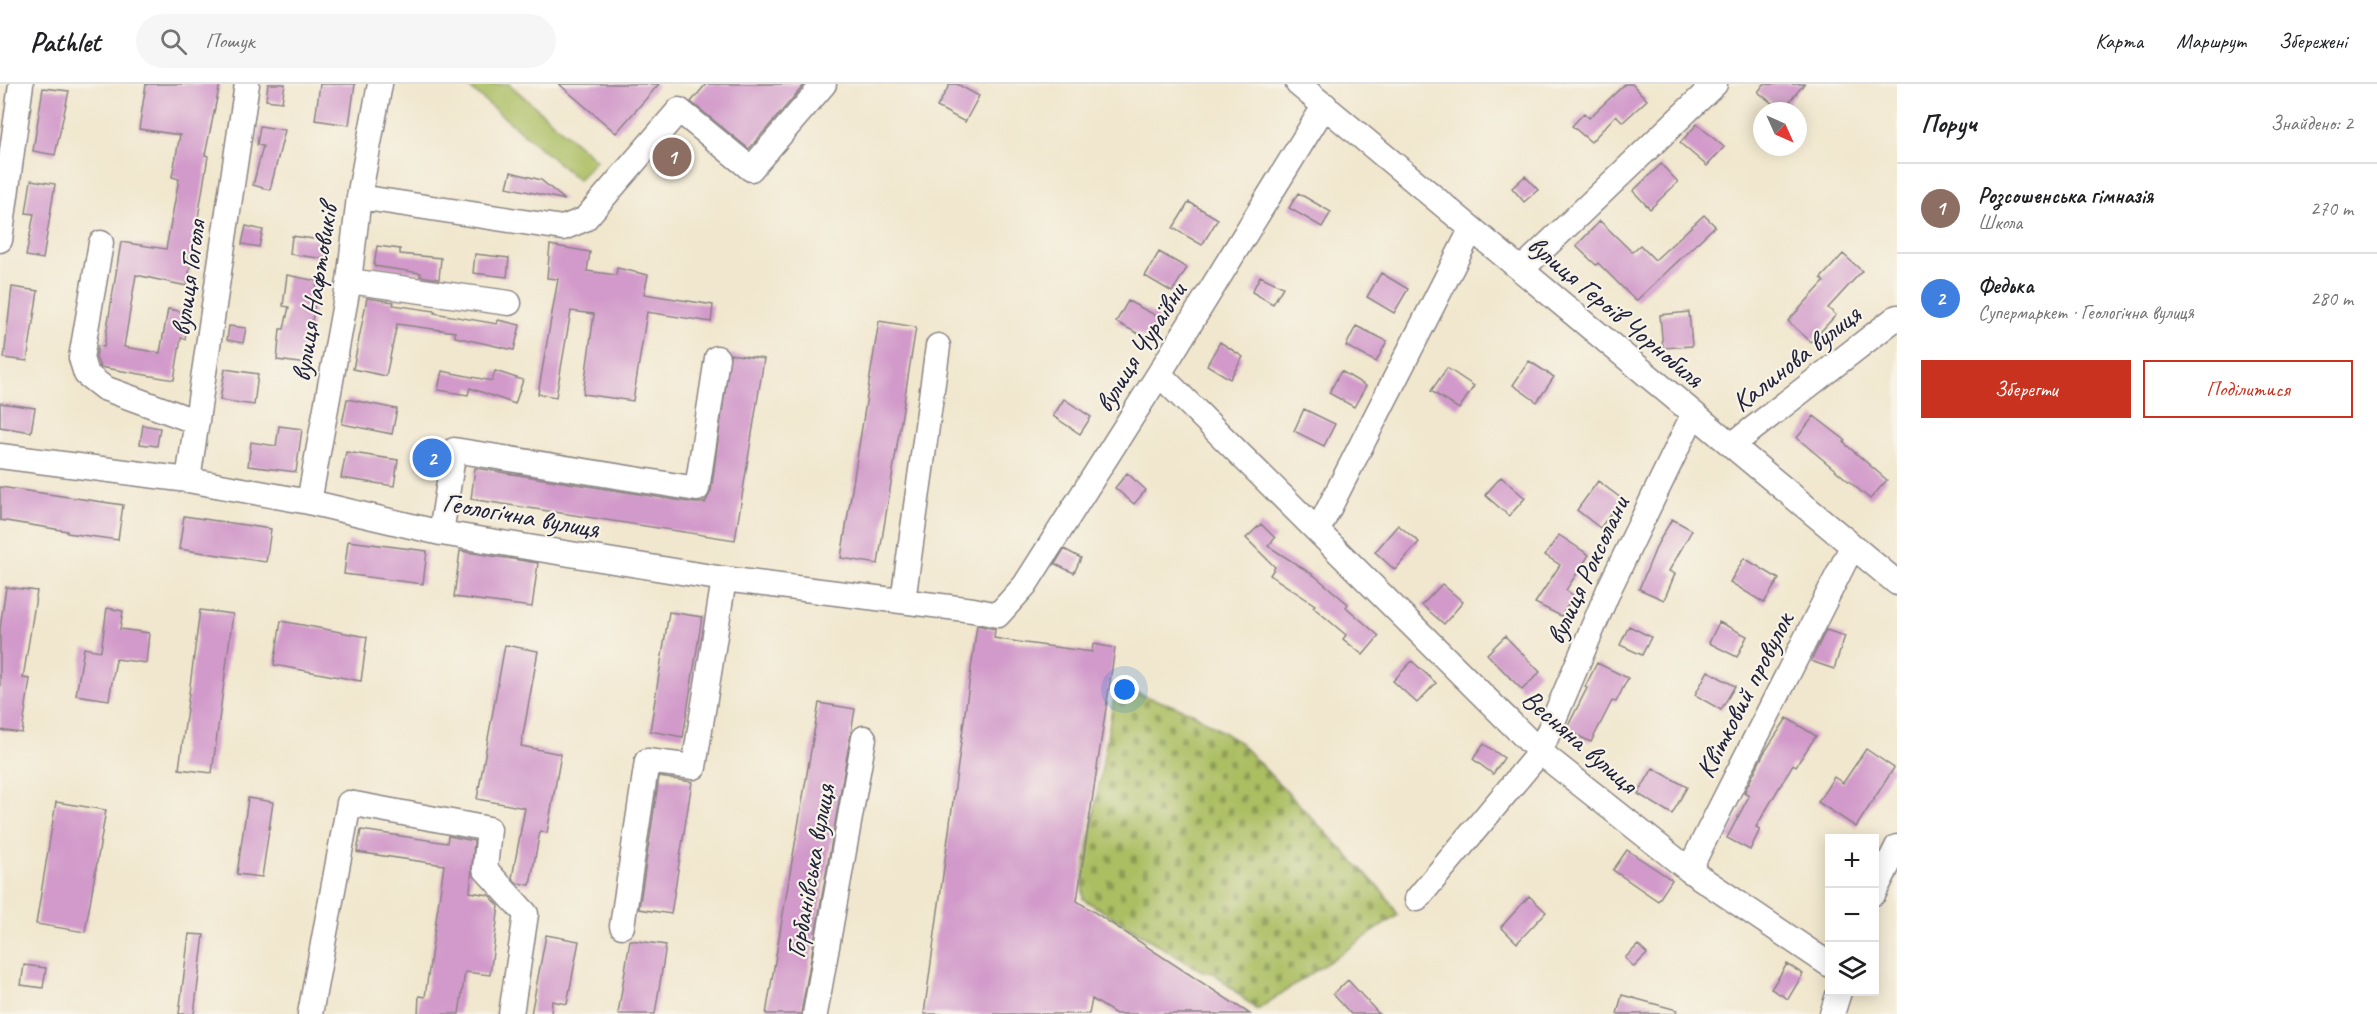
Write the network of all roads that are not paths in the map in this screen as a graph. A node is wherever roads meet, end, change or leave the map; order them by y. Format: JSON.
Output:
{"nodes":[{"id":1,"x":21,"y":84,"type":"edge"},
{"id":2,"x":247,"y":84,"type":"edge"},
{"id":3,"x":824,"y":84,"type":"edge"},
{"id":4,"x":1298,"y":84,"type":"edge"},
{"id":5,"x":1715,"y":84,"type":"edge"},
{"id":6,"x":379,"y":89,"type":"edge"},
{"id":7,"x":1325,"y":105,"type":"junction"},
{"id":8,"x":359,"y":197,"type":"junction"},
{"id":9,"x":1472,"y":230,"type":"junction"},
{"id":10,"x":0,"y":240,"type":"edge"},
{"id":11,"x":101,"y":243,"type":"dead end"},
{"id":12,"x":1521,"y":270,"type":"junction"},
{"id":13,"x":349,"y":281,"type":"junction"},
{"id":14,"x":509,"y":303,"type":"dead end"},
{"id":15,"x":1897,"y":317,"type":"edge"},
{"id":16,"x":938,"y":345,"type":"dead end"},
{"id":17,"x":717,"y":358,"type":"dead end"},
{"id":18,"x":1159,"y":374,"type":"junction"},
{"id":19,"x":1694,"y":415,"type":"junction"},
{"id":20,"x":197,"y":422,"type":"junction"},
{"id":21,"x":1732,"y":446,"type":"junction"},
{"id":22,"x":0,"y":456,"type":"edge"},
{"id":23,"x":188,"y":480,"type":"junction"},
{"id":24,"x":309,"y":502,"type":"junction"},
{"id":25,"x":1318,"y":530,"type":"junction"},
{"id":26,"x":441,"y":533,"type":"junction"},
{"id":27,"x":1852,"y":547,"type":"junction"},
{"id":28,"x":724,"y":579,"type":"junction"},
{"id":29,"x":1897,"y":583,"type":"edge"},
{"id":30,"x":903,"y":601,"type":"junction"},
{"id":31,"x":998,"y":615,"type":"joint"},
{"id":32,"x":864,"y":738,"type":"dead end"},
{"id":33,"x":1540,"y":752,"type":"junction"},
{"id":34,"x":1897,"y":847,"type":"edge"},
{"id":35,"x":1689,"y":870,"type":"junction"},
{"id":36,"x":1878,"y":888,"type":"edge"},
{"id":37,"x":1417,"y":899,"type":"dead end"},
{"id":38,"x":622,"y":926,"type":"dead end"},
{"id":39,"x":1825,"y":962,"type":"edge"},
{"id":40,"x":1838,"y":996,"type":"edge"},
{"id":41,"x":310,"y":1014,"type":"edge"},
{"id":42,"x":511,"y":1014,"type":"edge"},
{"id":43,"x":816,"y":1014,"type":"edge"},
{"id":44,"x":1832,"y":1014,"type":"edge"}],
"edges":[{"from":1,"to":10,"type":"street"},
{"from":2,"to":20,"type":"street","name":"вулиця Гоголя"},
{"from":3,"to":8,"type":"street"},
{"from":4,"to":7,"type":"street","name":"вулиця Героїв Чорнобиля"},
{"from":5,"to":12,"type":"street"},
{"from":6,"to":8,"type":"street","name":"вулиця Нафтовиків"},
{"from":7,"to":9,"type":"street","name":"вулиця Героїв Чорнобиля"},
{"from":7,"to":18,"type":"street","name":"вулиця Чураївни"},
{"from":8,"to":13,"type":"street","name":"вулиця Нафтовиків"},
{"from":9,"to":12,"type":"street","name":"вулиця Героїв Чорнобиля"},
{"from":9,"to":25,"type":"street"},
{"from":11,"to":20,"type":"street"},
{"from":12,"to":19,"type":"street","name":"вулиця Героїв Чорнобиля"},
{"from":13,"to":14,"type":"street"},
{"from":13,"to":24,"type":"street","name":"вулиця Нафтовиків"},
{"from":15,"to":21,"type":"street","name":"Калинова вулиця"},
{"from":16,"to":30,"type":"street"},
{"from":17,"to":26,"type":"street"},
{"from":18,"to":25,"type":"street","name":"Весняна вулиця"},
{"from":18,"to":31,"type":"street","name":"вулиця Чураївни"},
{"from":19,"to":21,"type":"street","name":"вулиця Героїв Чорнобиля"},
{"from":19,"to":33,"type":"street","name":"вулиця Роксолани"},
{"from":20,"to":23,"type":"street","name":"вулиця Гоголя"},
{"from":21,"to":27,"type":"street","name":"вулиця Героїв Чорнобиля"},
{"from":22,"to":23,"type":"street","name":"Геологічна вулиця"},
{"from":23,"to":24,"type":"street","name":"Геологічна вулиця"},
{"from":24,"to":26,"type":"street","name":"Геологічна вулиця"},
{"from":25,"to":33,"type":"street","name":"Весняна вулиця"},
{"from":26,"to":28,"type":"street","name":"Геологічна вулиця"},
{"from":27,"to":29,"type":"street","name":"вулиця Героїв Чорнобиля"},
{"from":27,"to":35,"type":"street","name":"Квітковий провулок"},
{"from":28,"to":30,"type":"street","name":"Геологічна вулиця"},
{"from":28,"to":38,"type":"street"},
{"from":30,"to":31,"type":"street","name":"Геологічна вулиця"},
{"from":32,"to":43,"type":"street","name":"Горбанівська вулиця"},
{"from":33,"to":35,"type":"street","name":"Весняна вулиця"},
{"from":33,"to":37,"type":"street","name":"вулиця Роксолани"},
{"from":34,"to":36,"type":"street"},
{"from":35,"to":39,"type":"street","name":"Весняна вулиця"},
{"from":40,"to":44,"type":"street"},
{"from":41,"to":42,"type":"street"}]}
